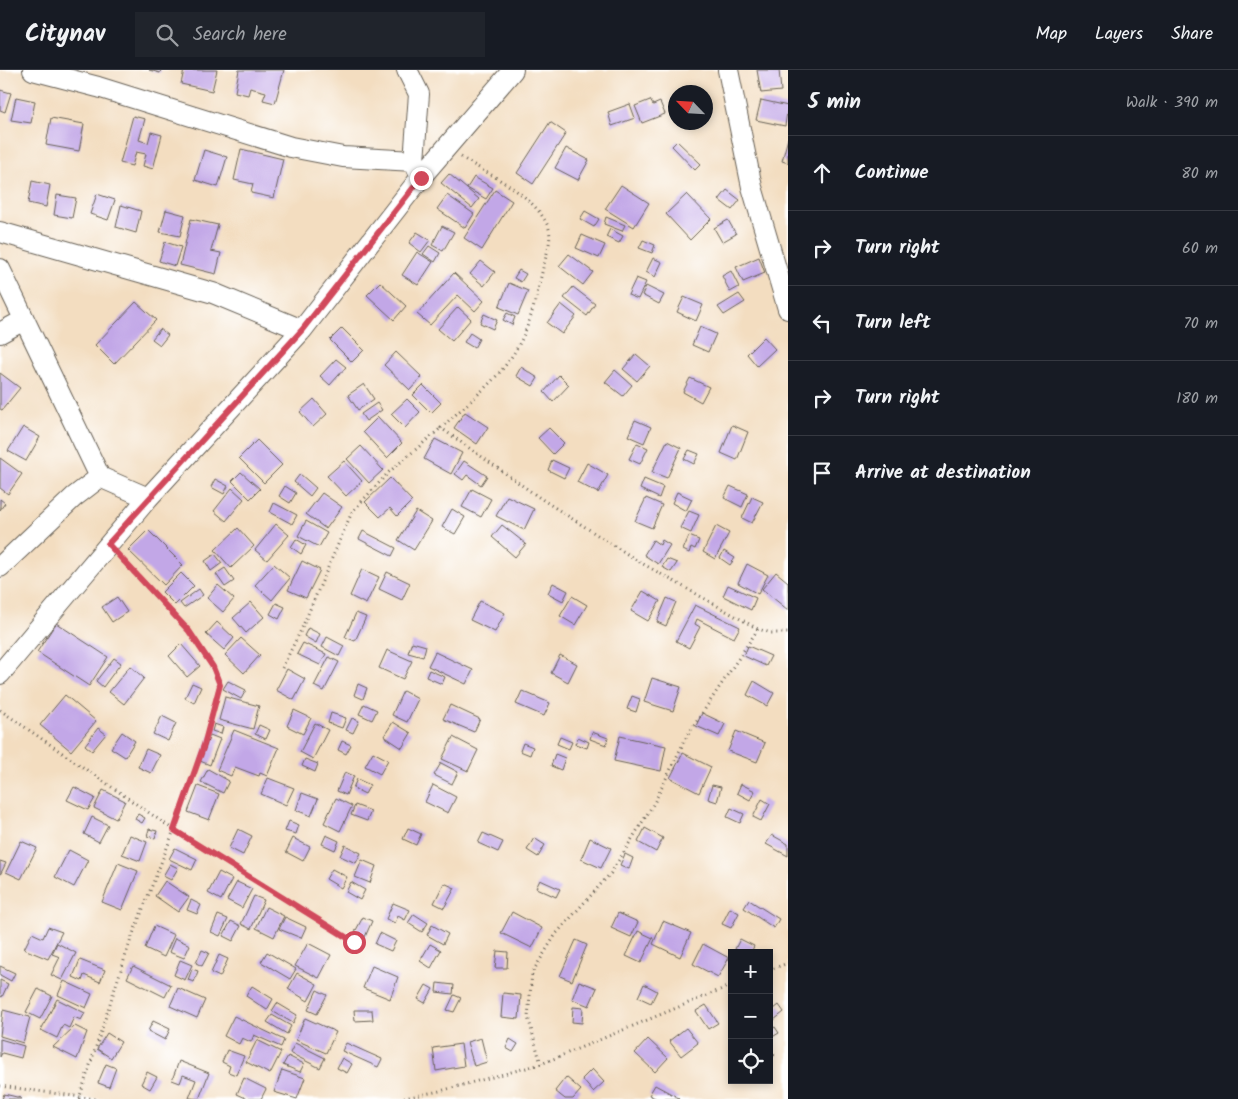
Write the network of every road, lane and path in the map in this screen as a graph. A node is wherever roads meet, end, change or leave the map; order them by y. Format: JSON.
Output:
{"nodes":[{"id":1,"x":33,"y":70,"type":"edge"},
{"id":2,"x":407,"y":70,"type":"edge"},
{"id":3,"x":513,"y":70,"type":"edge"},
{"id":4,"x":728,"y":70,"type":"edge"},
{"id":5,"x":446,"y":148,"type":"junction"},
{"id":6,"x":418,"y":169,"type":"junction"},
{"id":7,"x":0,"y":232,"type":"edge"},
{"id":8,"x":0,"y":269,"type":"edge"},
{"id":9,"x":788,"y":310,"type":"edge"},
{"id":10,"x":24,"y":320,"type":"junction"},
{"id":11,"x":302,"y":330,"type":"junction"},
{"id":12,"x":0,"y":333,"type":"edge"},
{"id":13,"x":441,"y":428,"type":"junction"},
{"id":14,"x":100,"y":477,"type":"junction"},
{"id":15,"x":148,"y":498,"type":"junction"},
{"id":16,"x":108,"y":544,"type":"junction"},
{"id":17,"x":0,"y":567,"type":"edge"},
{"id":18,"x":758,"y":629,"type":"junction"},
{"id":19,"x":788,"y":633,"type":"edge"},
{"id":20,"x":282,"y":668,"type":"dead end"},
{"id":21,"x":0,"y":674,"type":"edge"},
{"id":22,"x":0,"y":710,"type":"edge"},
{"id":23,"x":174,"y":830,"type":"junction"},
{"id":24,"x":354,"y":942,"type":"dead end"},
{"id":25,"x":788,"y":963,"type":"edge"},
{"id":26,"x":773,"y":969,"type":"edge"},
{"id":27,"x":728,"y":987,"type":"edge"},
{"id":28,"x":541,"y":1064,"type":"junction"},
{"id":29,"x":0,"y":1086,"type":"edge"},
{"id":30,"x":79,"y":1097,"type":"edge"},
{"id":31,"x":96,"y":1099,"type":"edge"},
{"id":32,"x":399,"y":1099,"type":"edge"}],
"edges":[{"from":1,"to":6,"type":"street"},
{"from":2,"to":6,"type":"street"},
{"from":3,"to":5,"type":"street"},
{"from":4,"to":9,"type":"street"},
{"from":5,"to":6,"type":"street"},
{"from":5,"to":13,"type":"path"},
{"from":6,"to":11,"type":"street"},
{"from":7,"to":11,"type":"street"},
{"from":8,"to":10,"type":"street"},
{"from":10,"to":12,"type":"street"},
{"from":10,"to":14,"type":"street"},
{"from":11,"to":15,"type":"street"},
{"from":13,"to":18,"type":"path"},
{"from":13,"to":20,"type":"path"},
{"from":14,"to":15,"type":"street"},
{"from":14,"to":17,"type":"street"},
{"from":15,"to":16,"type":"street"},
{"from":16,"to":21,"type":"street"},
{"from":16,"to":23,"type":"path"},
{"from":18,"to":19,"type":"path"},
{"from":18,"to":28,"type":"path"},
{"from":22,"to":23,"type":"path"},
{"from":23,"to":24,"type":"path"},
{"from":23,"to":30,"type":"path"},
{"from":25,"to":26,"type":"path"},
{"from":27,"to":28,"type":"path"},
{"from":28,"to":32,"type":"path"},
{"from":29,"to":30,"type":"path"},
{"from":30,"to":31,"type":"path"}]}
